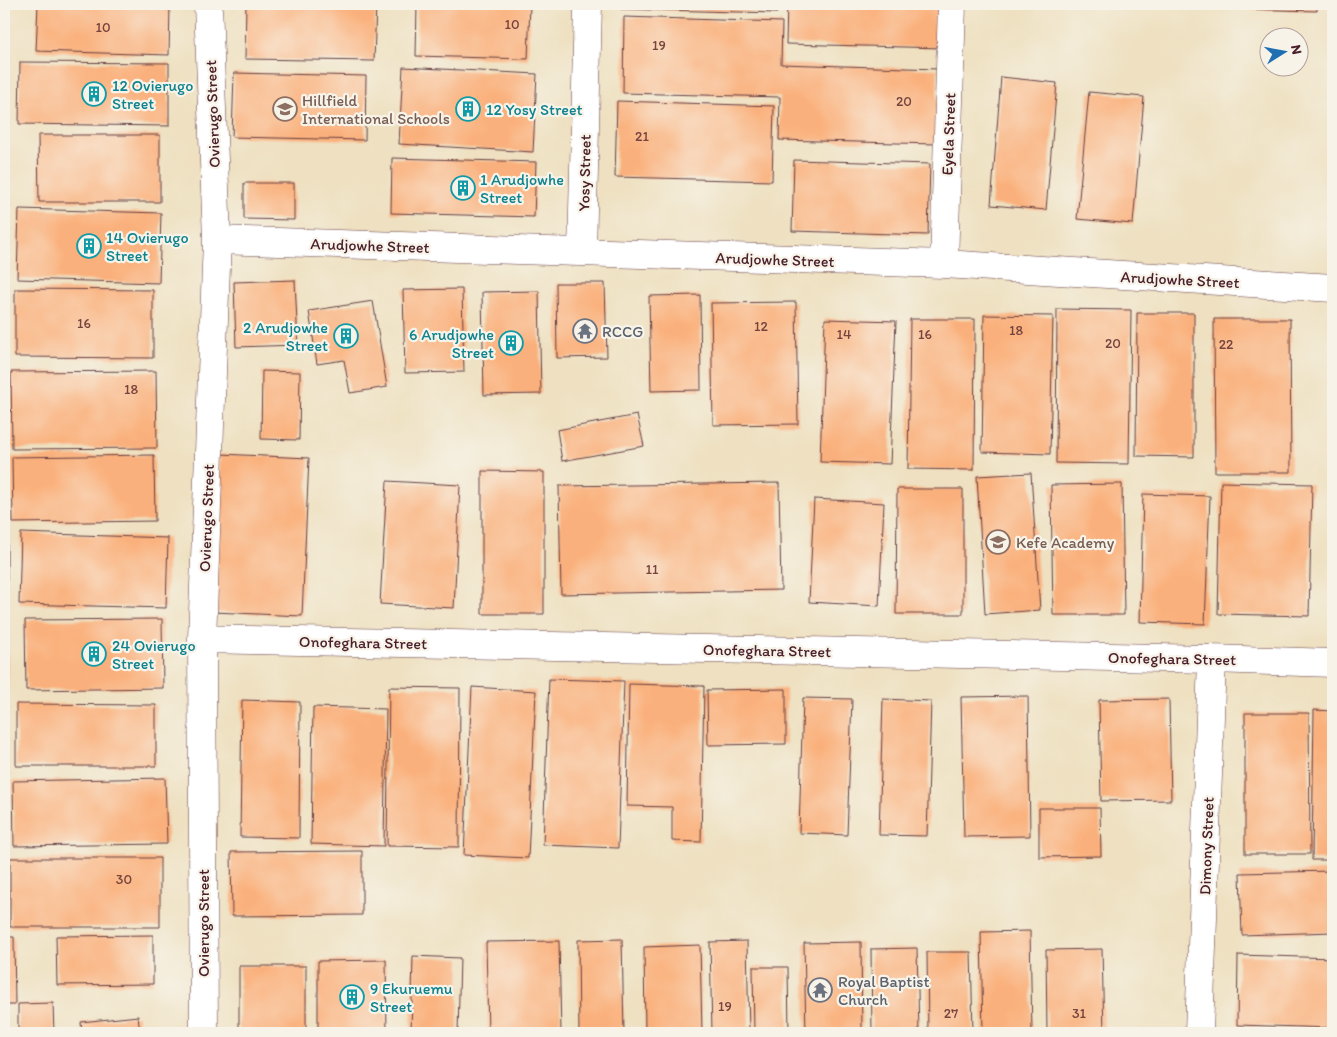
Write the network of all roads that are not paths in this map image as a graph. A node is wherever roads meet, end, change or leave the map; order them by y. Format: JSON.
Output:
{"nodes":[{"id":1,"x":208,"y":4,"type":"edge"},
{"id":2,"x":588,"y":4,"type":"edge"},
{"id":3,"x":952,"y":4,"type":"edge"},
{"id":4,"x":217,"y":240,"type":"junction"},
{"id":5,"x":582,"y":252,"type":"junction"},
{"id":6,"x":944,"y":264,"type":"junction"},
{"id":7,"x":1333,"y":288,"type":"edge"},
{"id":8,"x":202,"y":639,"type":"junction"},
{"id":9,"x":1212,"y":659,"type":"junction"},
{"id":10,"x":1333,"y":663,"type":"edge"},
{"id":11,"x":204,"y":1033,"type":"edge"},
{"id":12,"x":1200,"y":1033,"type":"edge"}],
"edges":[{"from":1,"to":4,"type":"street","name":"Ovierugo Street"},
{"from":2,"to":5,"type":"street","name":"Yosy Street"},
{"from":3,"to":6,"type":"street","name":"Eyela Street"},
{"from":4,"to":5,"type":"street","name":"Arudjowhe Street"},
{"from":4,"to":8,"type":"street","name":"Ovierugo Street"},
{"from":5,"to":6,"type":"street","name":"Arudjowhe Street"},
{"from":6,"to":7,"type":"street","name":"Arudjowhe Street"},
{"from":8,"to":9,"type":"street","name":"Onofeghara Street"},
{"from":8,"to":11,"type":"street","name":"Ovierugo Street"},
{"from":9,"to":10,"type":"street","name":"Onofeghara Street"},
{"from":9,"to":12,"type":"street","name":"Dimony Street"}]}
